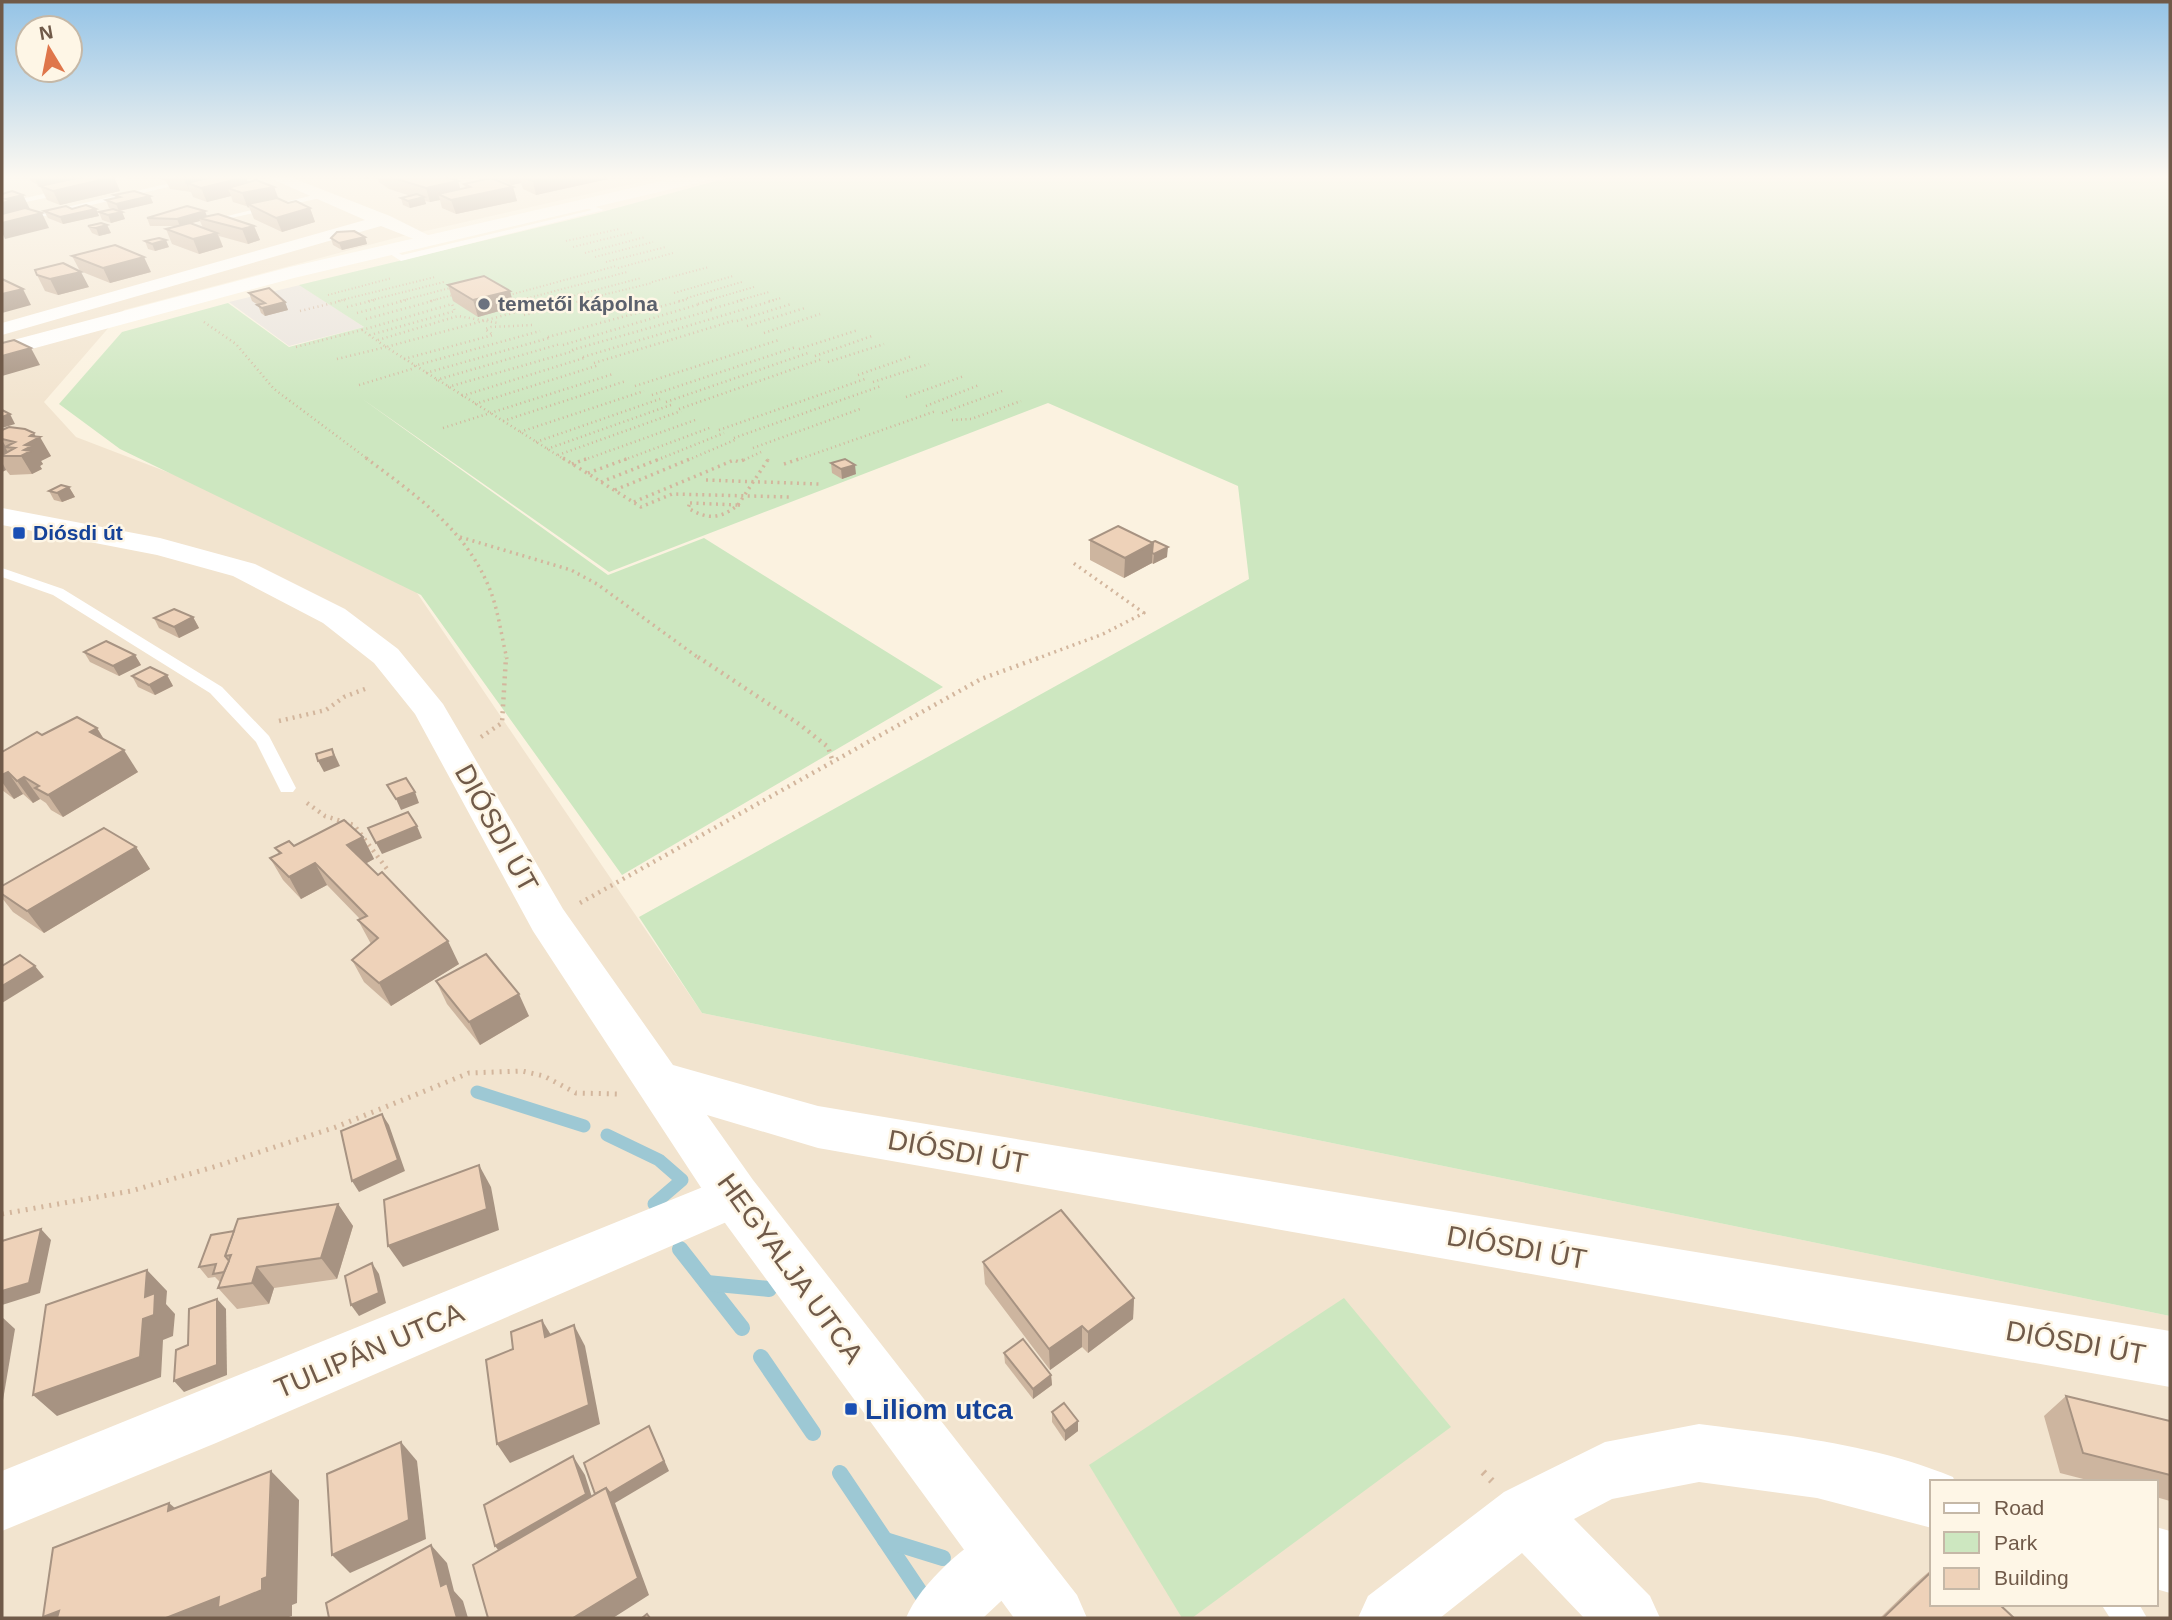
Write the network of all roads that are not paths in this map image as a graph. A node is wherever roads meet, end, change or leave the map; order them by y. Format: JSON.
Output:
{"nodes":[{"id":1,"x":277,"y":251,"type":"edge"},
{"id":2,"x":386,"y":251,"type":"edge"},
{"id":3,"x":389,"y":251,"type":"edge"},
{"id":4,"x":432,"y":251,"type":"edge"},
{"id":5,"x":2,"y":329,"type":"edge"},
{"id":6,"x":2,"y":351,"type":"edge"},
{"id":7,"x":2,"y":517,"type":"edge"},
{"id":8,"x":2,"y":572,"type":"edge"},
{"id":9,"x":287,"y":788,"type":"road end"},
{"id":10,"x":660,"y":1082,"type":"junction"},
{"id":11,"x":736,"y":1196,"type":"junction"},
{"id":12,"x":2170,"y":1359,"type":"edge"},
{"id":13,"x":1930,"y":1498,"type":"edge"},
{"id":14,"x":2,"y":1501,"type":"edge"},
{"id":15,"x":1525,"y":1513,"type":"junction"},
{"id":16,"x":1006,"y":1554,"type":"junction"},
{"id":17,"x":2118,"y":1606,"type":"edge"},
{"id":18,"x":938,"y":1618,"type":"edge"},
{"id":19,"x":1054,"y":1618,"type":"edge"},
{"id":20,"x":1390,"y":1618,"type":"edge"},
{"id":21,"x":1628,"y":1618,"type":"edge"},
{"id":22,"x":2132,"y":1618,"type":"edge"}],
"edges":[{"from":1,"to":5,"type":"street"},
{"from":2,"to":6,"type":"street"},
{"from":3,"to":4,"type":"lane"},
{"from":7,"to":10,"type":"street","name":"DIÓSDI ÚT"},
{"from":8,"to":9,"type":"lane"},
{"from":10,"to":11,"type":"street","name":"HEGYALJA UTCA"},
{"from":10,"to":12,"type":"street","name":"DIÓSDI ÚT"},
{"from":11,"to":14,"type":"street","name":"TULIPÁN UTCA"},
{"from":11,"to":16,"type":"street","name":"HEGYALJA UTCA"},
{"from":13,"to":15,"type":"street"},
{"from":15,"to":20,"type":"street"},
{"from":15,"to":21,"type":"street"},
{"from":16,"to":18,"type":"street"},
{"from":16,"to":19,"type":"street","name":"HEGYALJA UTCA"},
{"from":17,"to":22,"type":"lane"}]}
